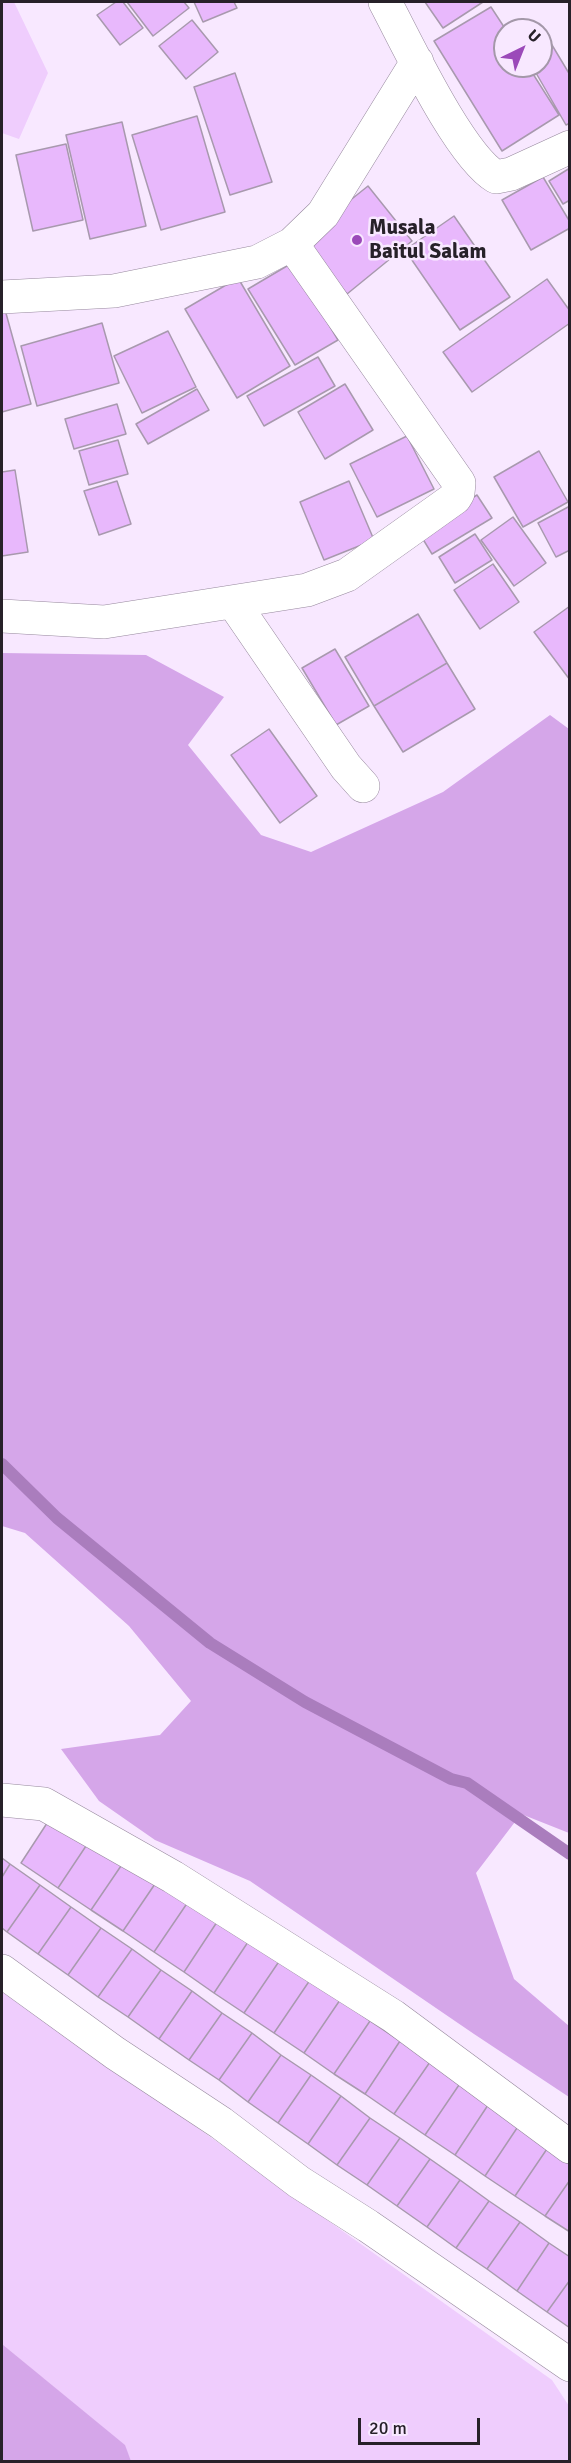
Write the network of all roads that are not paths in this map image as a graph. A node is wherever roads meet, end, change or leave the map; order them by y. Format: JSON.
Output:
{"nodes":[{"id":1,"x":385,"y":2,"type":"edge"},
{"id":2,"x":417,"y":62,"type":"junction"},
{"id":3,"x":570,"y":147,"type":"edge"},
{"id":4,"x":292,"y":244,"type":"junction"},
{"id":5,"x":2,"y":297,"type":"edge"},
{"id":6,"x":233,"y":602,"type":"junction"},
{"id":7,"x":2,"y":616,"type":"edge"},
{"id":8,"x":363,"y":786,"type":"dead end"},
{"id":9,"x":2,"y":1800,"type":"edge"},
{"id":10,"x":2,"y":1971,"type":"edge"},
{"id":11,"x":570,"y":2147,"type":"edge"},
{"id":12,"x":570,"y":2365,"type":"edge"}],
"edges":[{"from":1,"to":2,"type":"street"},
{"from":2,"to":3,"type":"street"},
{"from":2,"to":4,"type":"street"},
{"from":4,"to":5,"type":"street"},
{"from":4,"to":6,"type":"street"},
{"from":6,"to":7,"type":"street"},
{"from":6,"to":8,"type":"street"},
{"from":9,"to":11,"type":"street"},
{"from":10,"to":12,"type":"street"}]}
